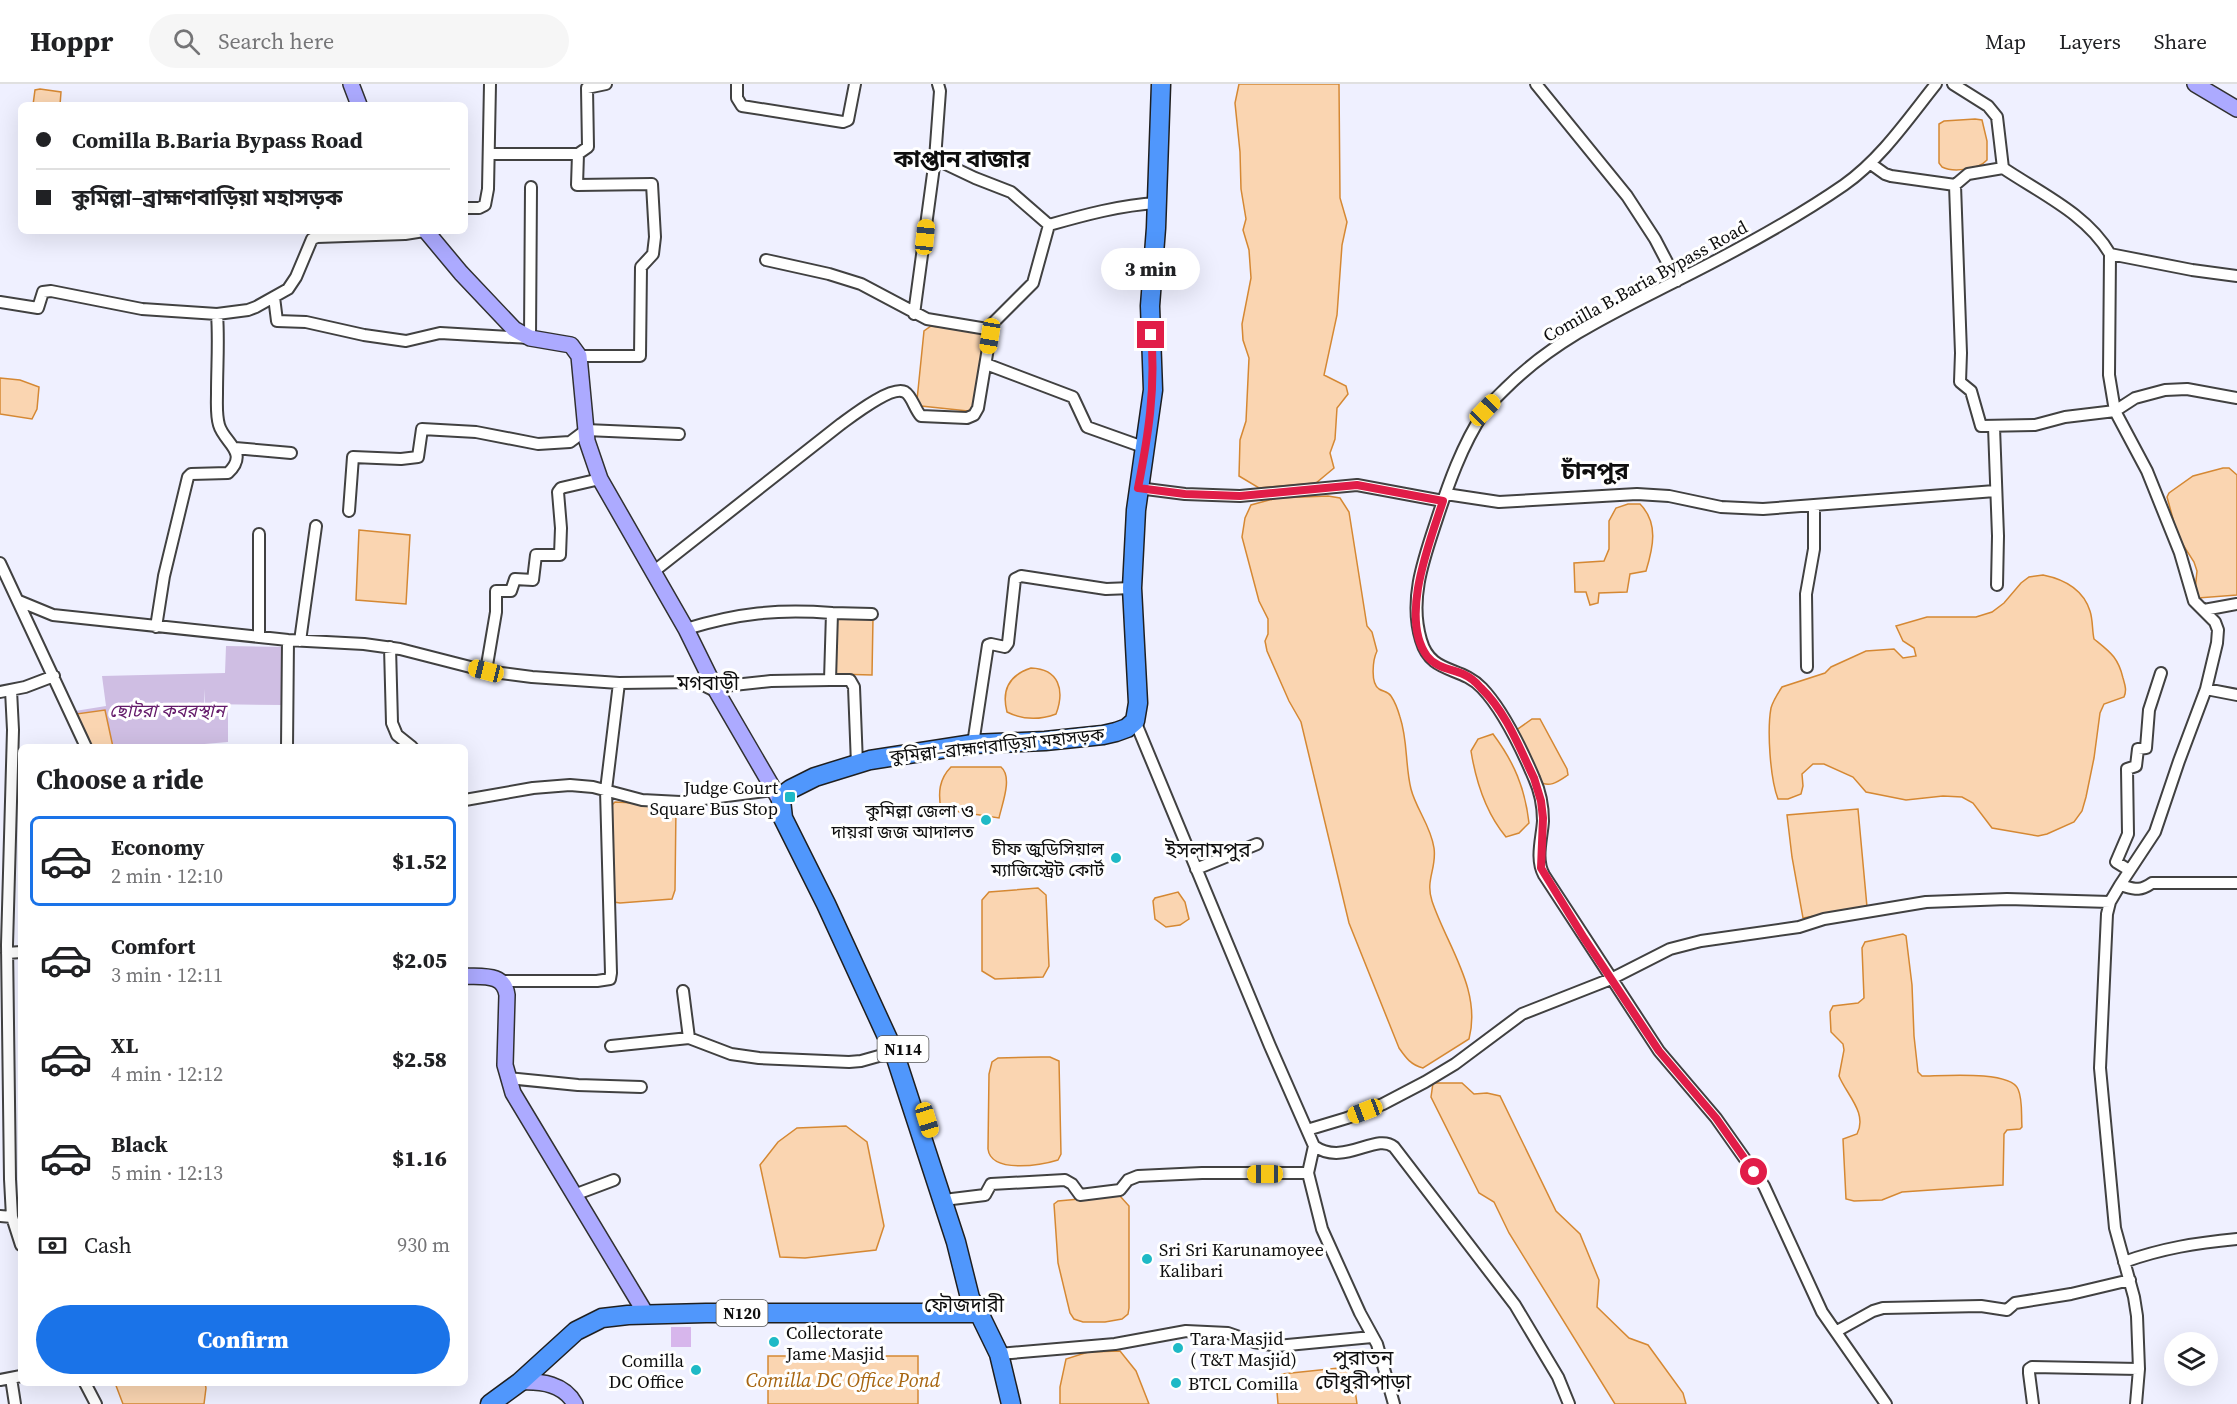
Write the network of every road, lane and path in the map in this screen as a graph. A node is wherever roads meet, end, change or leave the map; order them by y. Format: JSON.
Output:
{"nodes":[{"id":1,"x":351,"y":84,"type":"edge"},
{"id":2,"x":490,"y":84,"type":"edge"},
{"id":3,"x":606,"y":84,"type":"edge"},
{"id":4,"x":737,"y":84,"type":"edge"},
{"id":5,"x":855,"y":84,"type":"edge"},
{"id":6,"x":938,"y":84,"type":"edge"},
{"id":7,"x":1161,"y":84,"type":"edge"},
{"id":8,"x":1536,"y":84,"type":"edge"},
{"id":9,"x":1936,"y":84,"type":"edge"},
{"id":10,"x":1953,"y":84,"type":"edge"},
{"id":11,"x":2195,"y":84,"type":"edge"},
{"id":12,"x":358,"y":102,"type":"edge"},
{"id":13,"x":2237,"y":109,"type":"edge"},
{"id":14,"x":489,"y":154,"type":"junction"},
{"id":15,"x":578,"y":154,"type":"junction"},
{"id":16,"x":935,"y":159,"type":"junction"},
{"id":17,"x":1871,"y":164,"type":"junction"},
{"id":18,"x":2003,"y":168,"type":"junction"},
{"id":19,"x":1955,"y":185,"type":"junction"},
{"id":20,"x":531,"y":187,"type":"dead end"},
{"id":21,"x":1157,"y":203,"type":"junction"},
{"id":22,"x":468,"y":208,"type":"edge"},
{"id":23,"x":1049,"y":225,"type":"junction"},
{"id":24,"x":405,"y":234,"type":"edge"},
{"id":25,"x":428,"y":234,"type":"edge"},
{"id":26,"x":2110,"y":254,"type":"junction"},
{"id":27,"x":766,"y":260,"type":"dead end"},
{"id":28,"x":2237,"y":276,"type":"edge"},
{"id":29,"x":1677,"y":281,"type":"junction"},
{"id":30,"x":274,"y":297,"type":"junction"},
{"id":31,"x":0,"y":302,"type":"edge"},
{"id":32,"x":217,"y":314,"type":"junction"},
{"id":33,"x":914,"y":314,"type":"junction"},
{"id":34,"x":987,"y":329,"type":"junction"},
{"id":35,"x":530,"y":338,"type":"junction"},
{"id":36,"x":579,"y":356,"type":"junction"},
{"id":37,"x":986,"y":364,"type":"junction"},
{"id":38,"x":2237,"y":398,"type":"edge"},
{"id":39,"x":2115,"y":411,"type":"junction"},
{"id":40,"x":1994,"y":427,"type":"junction"},
{"id":41,"x":586,"y":430,"type":"junction"},
{"id":42,"x":679,"y":434,"type":"dead end"},
{"id":43,"x":235,"y":448,"type":"junction"},
{"id":44,"x":1146,"y":448,"type":"junction"},
{"id":45,"x":291,"y":453,"type":"dead end"},
{"id":46,"x":600,"y":479,"type":"junction"},
{"id":47,"x":1138,"y":488,"type":"junction"},
{"id":48,"x":1995,"y":491,"type":"junction"},
{"id":49,"x":1444,"y":497,"type":"junction"},
{"id":50,"x":1814,"y":506,"type":"junction"},
{"id":51,"x":349,"y":511,"type":"dead end"},
{"id":52,"x":316,"y":526,"type":"dead end"},
{"id":53,"x":259,"y":534,"type":"dead end"},
{"id":54,"x":0,"y":563,"type":"edge"},
{"id":55,"x":653,"y":572,"type":"junction"},
{"id":56,"x":1997,"y":585,"type":"dead end"},
{"id":57,"x":1132,"y":588,"type":"junction"},
{"id":58,"x":19,"y":601,"type":"junction"},
{"id":59,"x":2237,"y":604,"type":"edge"},
{"id":60,"x":2204,"y":610,"type":"junction"},
{"id":61,"x":832,"y":613,"type":"junction"},
{"id":62,"x":872,"y":614,"type":"dead end"},
{"id":63,"x":53,"y":615,"type":"junction"},
{"id":64,"x":156,"y":627,"type":"junction"},
{"id":65,"x":686,"y":629,"type":"junction"},
{"id":66,"x":33,"y":630,"type":"junction"},
{"id":67,"x":259,"y":638,"type":"junction"},
{"id":68,"x":288,"y":640,"type":"junction"},
{"id":69,"x":300,"y":641,"type":"junction"},
{"id":70,"x":390,"y":647,"type":"junction"},
{"id":71,"x":704,"y":666,"type":"junction"},
{"id":72,"x":1807,"y":667,"type":"dead end"},
{"id":73,"x":486,"y":671,"type":"junction"},
{"id":74,"x":2161,"y":673,"type":"dead end"},
{"id":75,"x":54,"y":676,"type":"junction"},
{"id":76,"x":831,"y":680,"type":"junction"},
{"id":77,"x":697,"y":682,"type":"junction"},
{"id":78,"x":619,"y":683,"type":"junction"},
{"id":79,"x":716,"y":689,"type":"junction"},
{"id":80,"x":2206,"y":689,"type":"junction"},
{"id":81,"x":5,"y":691,"type":"edge"},
{"id":82,"x":2237,"y":695,"type":"edge"},
{"id":83,"x":1135,"y":721,"type":"junction"},
{"id":84,"x":86,"y":744,"type":"edge"},
{"id":85,"x":287,"y":744,"type":"edge"},
{"id":86,"x":408,"y":744,"type":"edge"},
{"id":87,"x":973,"y":744,"type":"junction"},
{"id":88,"x":857,"y":764,"type":"junction"},
{"id":89,"x":606,"y":790,"type":"junction"},
{"id":90,"x":777,"y":796,"type":"junction"},
{"id":91,"x":468,"y":800,"type":"edge"},
{"id":92,"x":1257,"y":844,"type":"dead end"},
{"id":93,"x":18,"y":865,"type":"edge"},
{"id":94,"x":9,"y":866,"type":"junction"},
{"id":95,"x":1196,"y":869,"type":"junction"},
{"id":96,"x":2129,"y":870,"type":"junction"},
{"id":97,"x":2237,"y":883,"type":"edge"},
{"id":98,"x":2120,"y":885,"type":"junction"},
{"id":99,"x":2110,"y":902,"type":"junction"},
{"id":100,"x":4,"y":948,"type":"edge"},
{"id":101,"x":468,"y":976,"type":"edge"},
{"id":102,"x":1611,"y":979,"type":"junction"},
{"id":103,"x":502,"y":981,"type":"junction"},
{"id":104,"x":683,"y":991,"type":"dead end"},
{"id":105,"x":689,"y":1038,"type":"junction"},
{"id":106,"x":611,"y":1046,"type":"dead end"},
{"id":107,"x":899,"y":1051,"type":"junction"},
{"id":108,"x":507,"y":1078,"type":"junction"},
{"id":109,"x":641,"y":1087,"type":"dead end"},
{"id":110,"x":8,"y":1107,"type":"junction"},
{"id":111,"x":18,"y":1108,"type":"edge"},
{"id":112,"x":1307,"y":1130,"type":"junction"},
{"id":113,"x":1314,"y":1146,"type":"junction"},
{"id":114,"x":1308,"y":1173,"type":"junction"},
{"id":115,"x":614,"y":1180,"type":"dead end"},
{"id":116,"x":574,"y":1194,"type":"junction"},
{"id":117,"x":952,"y":1199,"type":"junction"},
{"id":118,"x":0,"y":1216,"type":"edge"},
{"id":119,"x":12,"y":1217,"type":"junction"},
{"id":120,"x":18,"y":1236,"type":"edge"},
{"id":121,"x":2237,"y":1239,"type":"edge"},
{"id":122,"x":2124,"y":1262,"type":"junction"},
{"id":123,"x":2130,"y":1280,"type":"junction"},
{"id":124,"x":979,"y":1313,"type":"junction"},
{"id":125,"x":646,"y":1314,"type":"junction"},
{"id":126,"x":1837,"y":1331,"type":"junction"},
{"id":127,"x":1372,"y":1336,"type":"junction"},
{"id":128,"x":999,"y":1354,"type":"junction"},
{"id":129,"x":2139,"y":1369,"type":"junction"},
{"id":130,"x":11,"y":1378,"type":"edge"},
{"id":131,"x":520,"y":1382,"type":"junction"},
{"id":132,"x":87,"y":1386,"type":"edge"},
{"id":133,"x":15,"y":1404,"type":"edge"},
{"id":134,"x":96,"y":1404,"type":"edge"},
{"id":135,"x":490,"y":1404,"type":"edge"},
{"id":136,"x":575,"y":1404,"type":"edge"},
{"id":137,"x":1011,"y":1404,"type":"edge"},
{"id":138,"x":1394,"y":1404,"type":"edge"},
{"id":139,"x":1569,"y":1404,"type":"edge"},
{"id":140,"x":1886,"y":1404,"type":"edge"},
{"id":141,"x":2032,"y":1404,"type":"edge"},
{"id":142,"x":2136,"y":1404,"type":"edge"}],
"edges":[{"from":1,"to":12,"type":"street"},
{"from":2,"to":14,"type":"street"},
{"from":3,"to":15,"type":"street"},
{"from":4,"to":5,"type":"street"},
{"from":6,"to":16,"type":"street"},
{"from":7,"to":21,"type":"highway"},
{"from":8,"to":29,"type":"street"},
{"from":9,"to":17,"type":"street","name":"Comilla B.Baria Bypass Road"},
{"from":10,"to":18,"type":"street"},
{"from":11,"to":13,"type":"street"},
{"from":14,"to":15,"type":"street"},
{"from":14,"to":22,"type":"street"},
{"from":15,"to":36,"type":"street"},
{"from":16,"to":23,"type":"street"},
{"from":16,"to":33,"type":"street"},
{"from":17,"to":19,"type":"street"},
{"from":17,"to":29,"type":"street","name":"Comilla B.Baria Bypass Road"},
{"from":18,"to":19,"type":"street"},
{"from":18,"to":26,"type":"street"},
{"from":19,"to":40,"type":"street"},
{"from":20,"to":35,"type":"street"},
{"from":21,"to":23,"type":"street"},
{"from":21,"to":44,"type":"highway"},
{"from":23,"to":34,"type":"street"},
{"from":24,"to":30,"type":"street"},
{"from":25,"to":35,"type":"street"},
{"from":26,"to":28,"type":"street"},
{"from":26,"to":39,"type":"street"},
{"from":27,"to":33,"type":"street"},
{"from":29,"to":49,"type":"street","name":"Comilla B.Baria Bypass Road"},
{"from":30,"to":32,"type":"street"},
{"from":30,"to":35,"type":"street"},
{"from":31,"to":32,"type":"street"},
{"from":32,"to":43,"type":"street"},
{"from":33,"to":34,"type":"street"},
{"from":34,"to":37,"type":"street"},
{"from":35,"to":36,"type":"street"},
{"from":36,"to":41,"type":"street"},
{"from":37,"to":44,"type":"street"},
{"from":37,"to":55,"type":"street"},
{"from":38,"to":39,"type":"street"},
{"from":39,"to":40,"type":"street"},
{"from":39,"to":60,"type":"street"},
{"from":40,"to":48,"type":"street"},
{"from":41,"to":42,"type":"street"},
{"from":41,"to":46,"type":"street"},
{"from":41,"to":51,"type":"street"},
{"from":43,"to":45,"type":"street"},
{"from":43,"to":64,"type":"street"},
{"from":44,"to":47,"type":"highway"},
{"from":46,"to":55,"type":"street"},
{"from":46,"to":73,"type":"street"},
{"from":47,"to":49,"type":"street"},
{"from":47,"to":57,"type":"highway"},
{"from":48,"to":50,"type":"street"},
{"from":48,"to":56,"type":"street"},
{"from":49,"to":50,"type":"street"},
{"from":49,"to":102,"type":"street","name":"Comilla B.Baria Bypass Road"},
{"from":50,"to":72,"type":"street"},
{"from":52,"to":69,"type":"street"},
{"from":53,"to":67,"type":"street"},
{"from":54,"to":58,"type":"street"},
{"from":55,"to":65,"type":"street"},
{"from":57,"to":83,"type":"highway"},
{"from":57,"to":87,"type":"street"},
{"from":58,"to":63,"type":"street"},
{"from":58,"to":66,"type":"street"},
{"from":59,"to":60,"type":"street"},
{"from":60,"to":80,"type":"street"},
{"from":61,"to":62,"type":"street"},
{"from":61,"to":65,"type":"street"},
{"from":61,"to":76,"type":"street"},
{"from":63,"to":64,"type":"street"},
{"from":63,"to":66,"type":"street"},
{"from":64,"to":67,"type":"street"},
{"from":65,"to":71,"type":"street"},
{"from":66,"to":75,"type":"street"},
{"from":67,"to":68,"type":"street"},
{"from":68,"to":69,"type":"street"},
{"from":68,"to":85,"type":"street"},
{"from":69,"to":70,"type":"street"},
{"from":70,"to":73,"type":"street"},
{"from":70,"to":86,"type":"street"},
{"from":71,"to":77,"type":"street"},
{"from":71,"to":79,"type":"street"},
{"from":73,"to":78,"type":"street"},
{"from":74,"to":96,"type":"street"},
{"from":75,"to":81,"type":"street"},
{"from":75,"to":84,"type":"street"},
{"from":76,"to":79,"type":"street"},
{"from":76,"to":88,"type":"street"},
{"from":77,"to":78,"type":"street"},
{"from":77,"to":79,"type":"street"},
{"from":78,"to":89,"type":"street"},
{"from":79,"to":90,"type":"street"},
{"from":80,"to":82,"type":"street"},
{"from":80,"to":96,"type":"street"},
{"from":81,"to":94,"type":"street"},
{"from":83,"to":87,"type":"highway","name":"কুমিল্লা–ব্রাহ্মণবাড়িয়া মহাসড়ক"},
{"from":83,"to":95,"type":"street"},
{"from":87,"to":88,"type":"highway","name":"কুমিল্লা–ব্রাহ্মণবাড়িয়া মহাসড়ক"},
{"from":88,"to":90,"type":"highway","name":"কুমিল্লা–ব্রাহ্মণবাড়িয়া মহাসড়ক"},
{"from":89,"to":90,"type":"street"},
{"from":89,"to":91,"type":"street"},
{"from":89,"to":103,"type":"street"},
{"from":90,"to":107,"type":"highway","number":"N114"},
{"from":92,"to":95,"type":"street"},
{"from":93,"to":94,"type":"street"},
{"from":94,"to":100,"type":"street"},
{"from":95,"to":112,"type":"street"},
{"from":96,"to":98,"type":"street"},
{"from":97,"to":98,"type":"street"},
{"from":98,"to":99,"type":"street"},
{"from":99,"to":102,"type":"street"},
{"from":99,"to":122,"type":"street"},
{"from":100,"to":110,"type":"street"},
{"from":101,"to":103,"type":"street"},
{"from":102,"to":112,"type":"street"},
{"from":102,"to":126,"type":"street","name":"Comilla B.Baria Bypass Road"},
{"from":103,"to":108,"type":"street"},
{"from":104,"to":105,"type":"street"},
{"from":105,"to":106,"type":"street"},
{"from":105,"to":107,"type":"street"},
{"from":107,"to":117,"type":"highway","number":"N114"},
{"from":107,"to":124,"type":"highway","number":"N114"},
{"from":108,"to":109,"type":"street"},
{"from":108,"to":116,"type":"street"},
{"from":110,"to":111,"type":"street"},
{"from":110,"to":119,"type":"street"},
{"from":112,"to":113,"type":"street"},
{"from":113,"to":114,"type":"street"},
{"from":113,"to":139,"type":"street"},
{"from":114,"to":117,"type":"street"},
{"from":114,"to":127,"type":"street"},
{"from":115,"to":116,"type":"street"},
{"from":116,"to":125,"type":"street"},
{"from":117,"to":124,"type":"highway","number":"N114"},
{"from":118,"to":119,"type":"street"},
{"from":119,"to":120,"type":"street"},
{"from":121,"to":122,"type":"street"},
{"from":122,"to":123,"type":"street"},
{"from":123,"to":126,"type":"street"},
{"from":123,"to":129,"type":"street"},
{"from":124,"to":125,"type":"highway","number":"N120"},
{"from":124,"to":128,"type":"highway"},
{"from":125,"to":131,"type":"highway","number":"N120"},
{"from":126,"to":140,"type":"street","name":"Comilla B.Baria Bypass Road"},
{"from":127,"to":128,"type":"street"},
{"from":127,"to":138,"type":"street"},
{"from":128,"to":137,"type":"highway"},
{"from":129,"to":141,"type":"street"},
{"from":129,"to":142,"type":"street"},
{"from":130,"to":133,"type":"street"},
{"from":131,"to":135,"type":"highway","number":"N120"},
{"from":131,"to":136,"type":"street"},
{"from":132,"to":134,"type":"street"}]}
